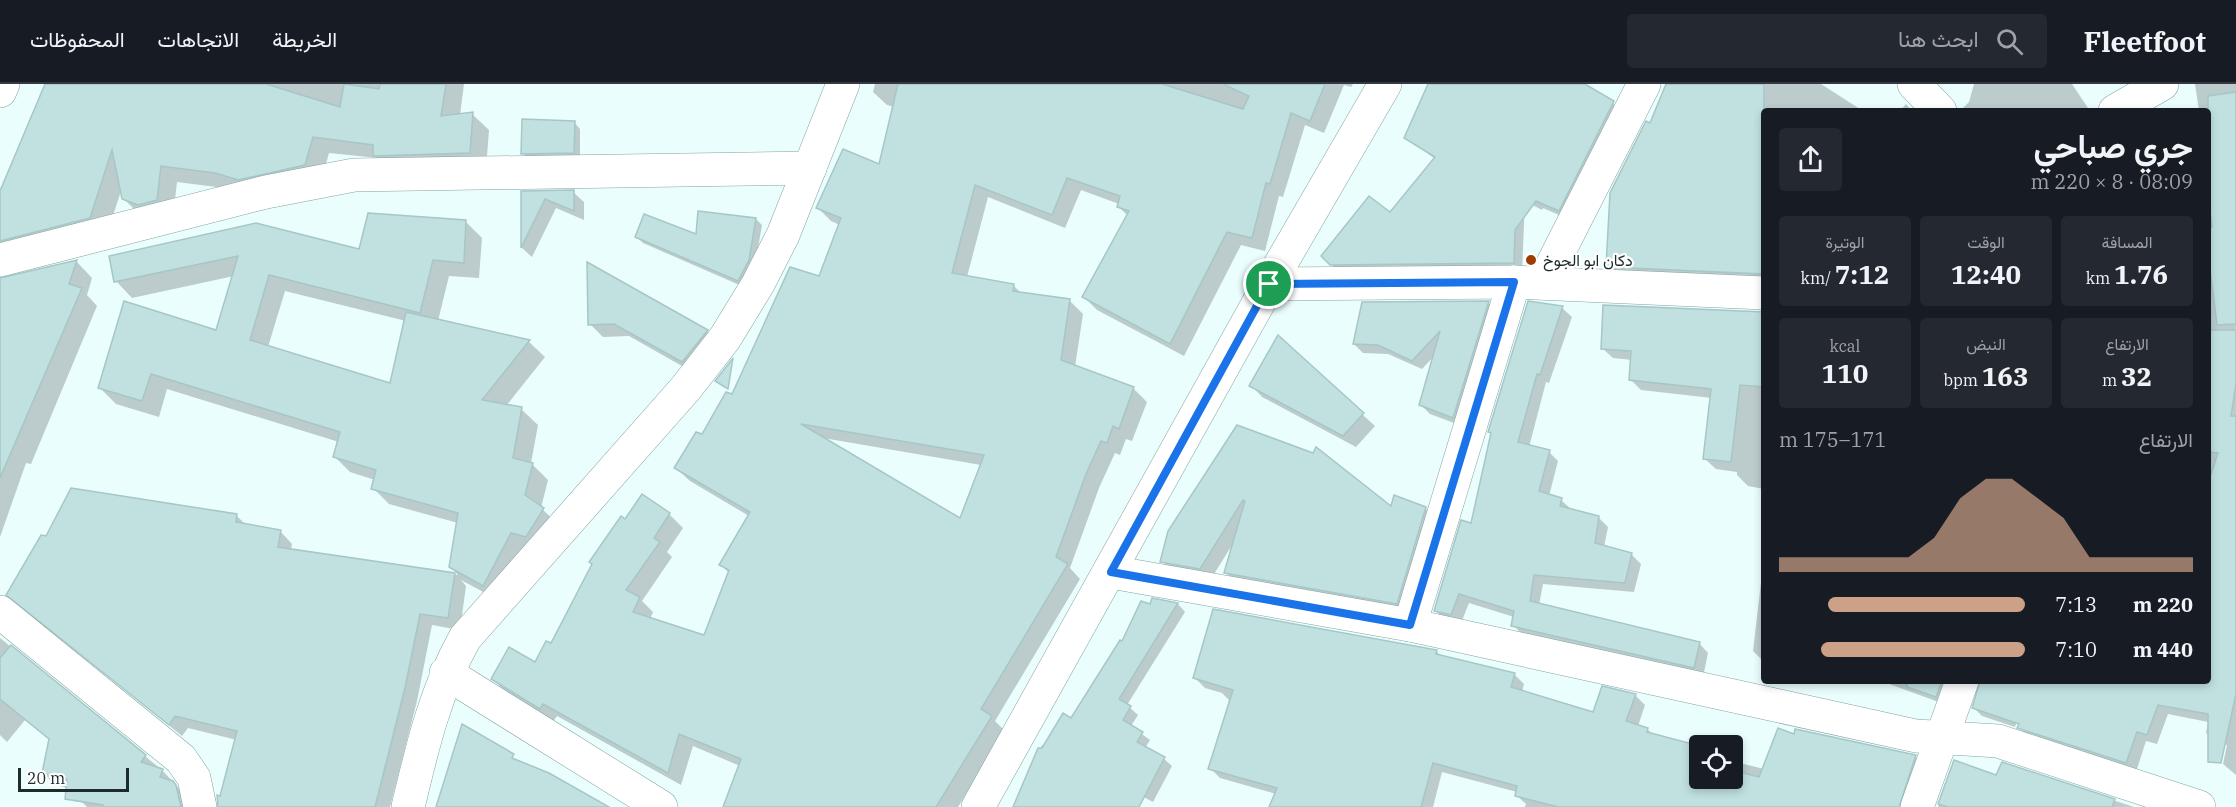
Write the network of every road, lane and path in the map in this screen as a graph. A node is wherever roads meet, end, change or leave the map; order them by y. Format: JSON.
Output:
{"nodes":[{"id":1,"x":3,"y":84,"type":"edge"},
{"id":2,"x":843,"y":84,"type":"edge"},
{"id":3,"x":1385,"y":84,"type":"edge"},
{"id":4,"x":1644,"y":84,"type":"edge"},
{"id":5,"x":1914,"y":84,"type":"edge"},
{"id":6,"x":2162,"y":84,"type":"edge"},
{"id":7,"x":0,"y":91,"type":"edge"},
{"id":8,"x":1937,"y":108,"type":"edge"},
{"id":9,"x":2120,"y":108,"type":"edge"},
{"id":10,"x":810,"y":168,"type":"junction"},
{"id":11,"x":0,"y":260,"type":"edge"},
{"id":12,"x":1529,"y":282,"type":"junction"},
{"id":13,"x":1269,"y":284,"type":"junction"},
{"id":14,"x":1761,"y":293,"type":"edge"},
{"id":15,"x":1111,"y":572,"type":"junction"},
{"id":16,"x":0,"y":612,"type":"edge"},
{"id":17,"x":1410,"y":625,"type":"junction"},
{"id":18,"x":446,"y":673,"type":"junction"},
{"id":19,"x":1961,"y":684,"type":"edge"},
{"id":20,"x":1942,"y":737,"type":"junction"},
{"id":21,"x":200,"y":807,"type":"edge"},
{"id":22,"x":408,"y":807,"type":"edge"},
{"id":23,"x":661,"y":807,"type":"edge"},
{"id":24,"x":978,"y":807,"type":"edge"},
{"id":25,"x":1917,"y":807,"type":"edge"},
{"id":26,"x":2199,"y":807,"type":"edge"}],
"edges":[{"from":1,"to":7,"type":"street"},
{"from":2,"to":10,"type":"street"},
{"from":3,"to":13,"type":"street"},
{"from":4,"to":12,"type":"street"},
{"from":5,"to":8,"type":"street"},
{"from":6,"to":9,"type":"street"},
{"from":10,"to":11,"type":"street"},
{"from":10,"to":18,"type":"street"},
{"from":12,"to":13,"type":"street"},
{"from":12,"to":14,"type":"street"},
{"from":12,"to":17,"type":"street"},
{"from":13,"to":15,"type":"street"},
{"from":15,"to":17,"type":"street"},
{"from":15,"to":24,"type":"street"},
{"from":16,"to":21,"type":"street"},
{"from":17,"to":20,"type":"street"},
{"from":18,"to":22,"type":"street"},
{"from":18,"to":23,"type":"street"},
{"from":19,"to":20,"type":"street"},
{"from":20,"to":25,"type":"street"},
{"from":20,"to":26,"type":"street"}]}
